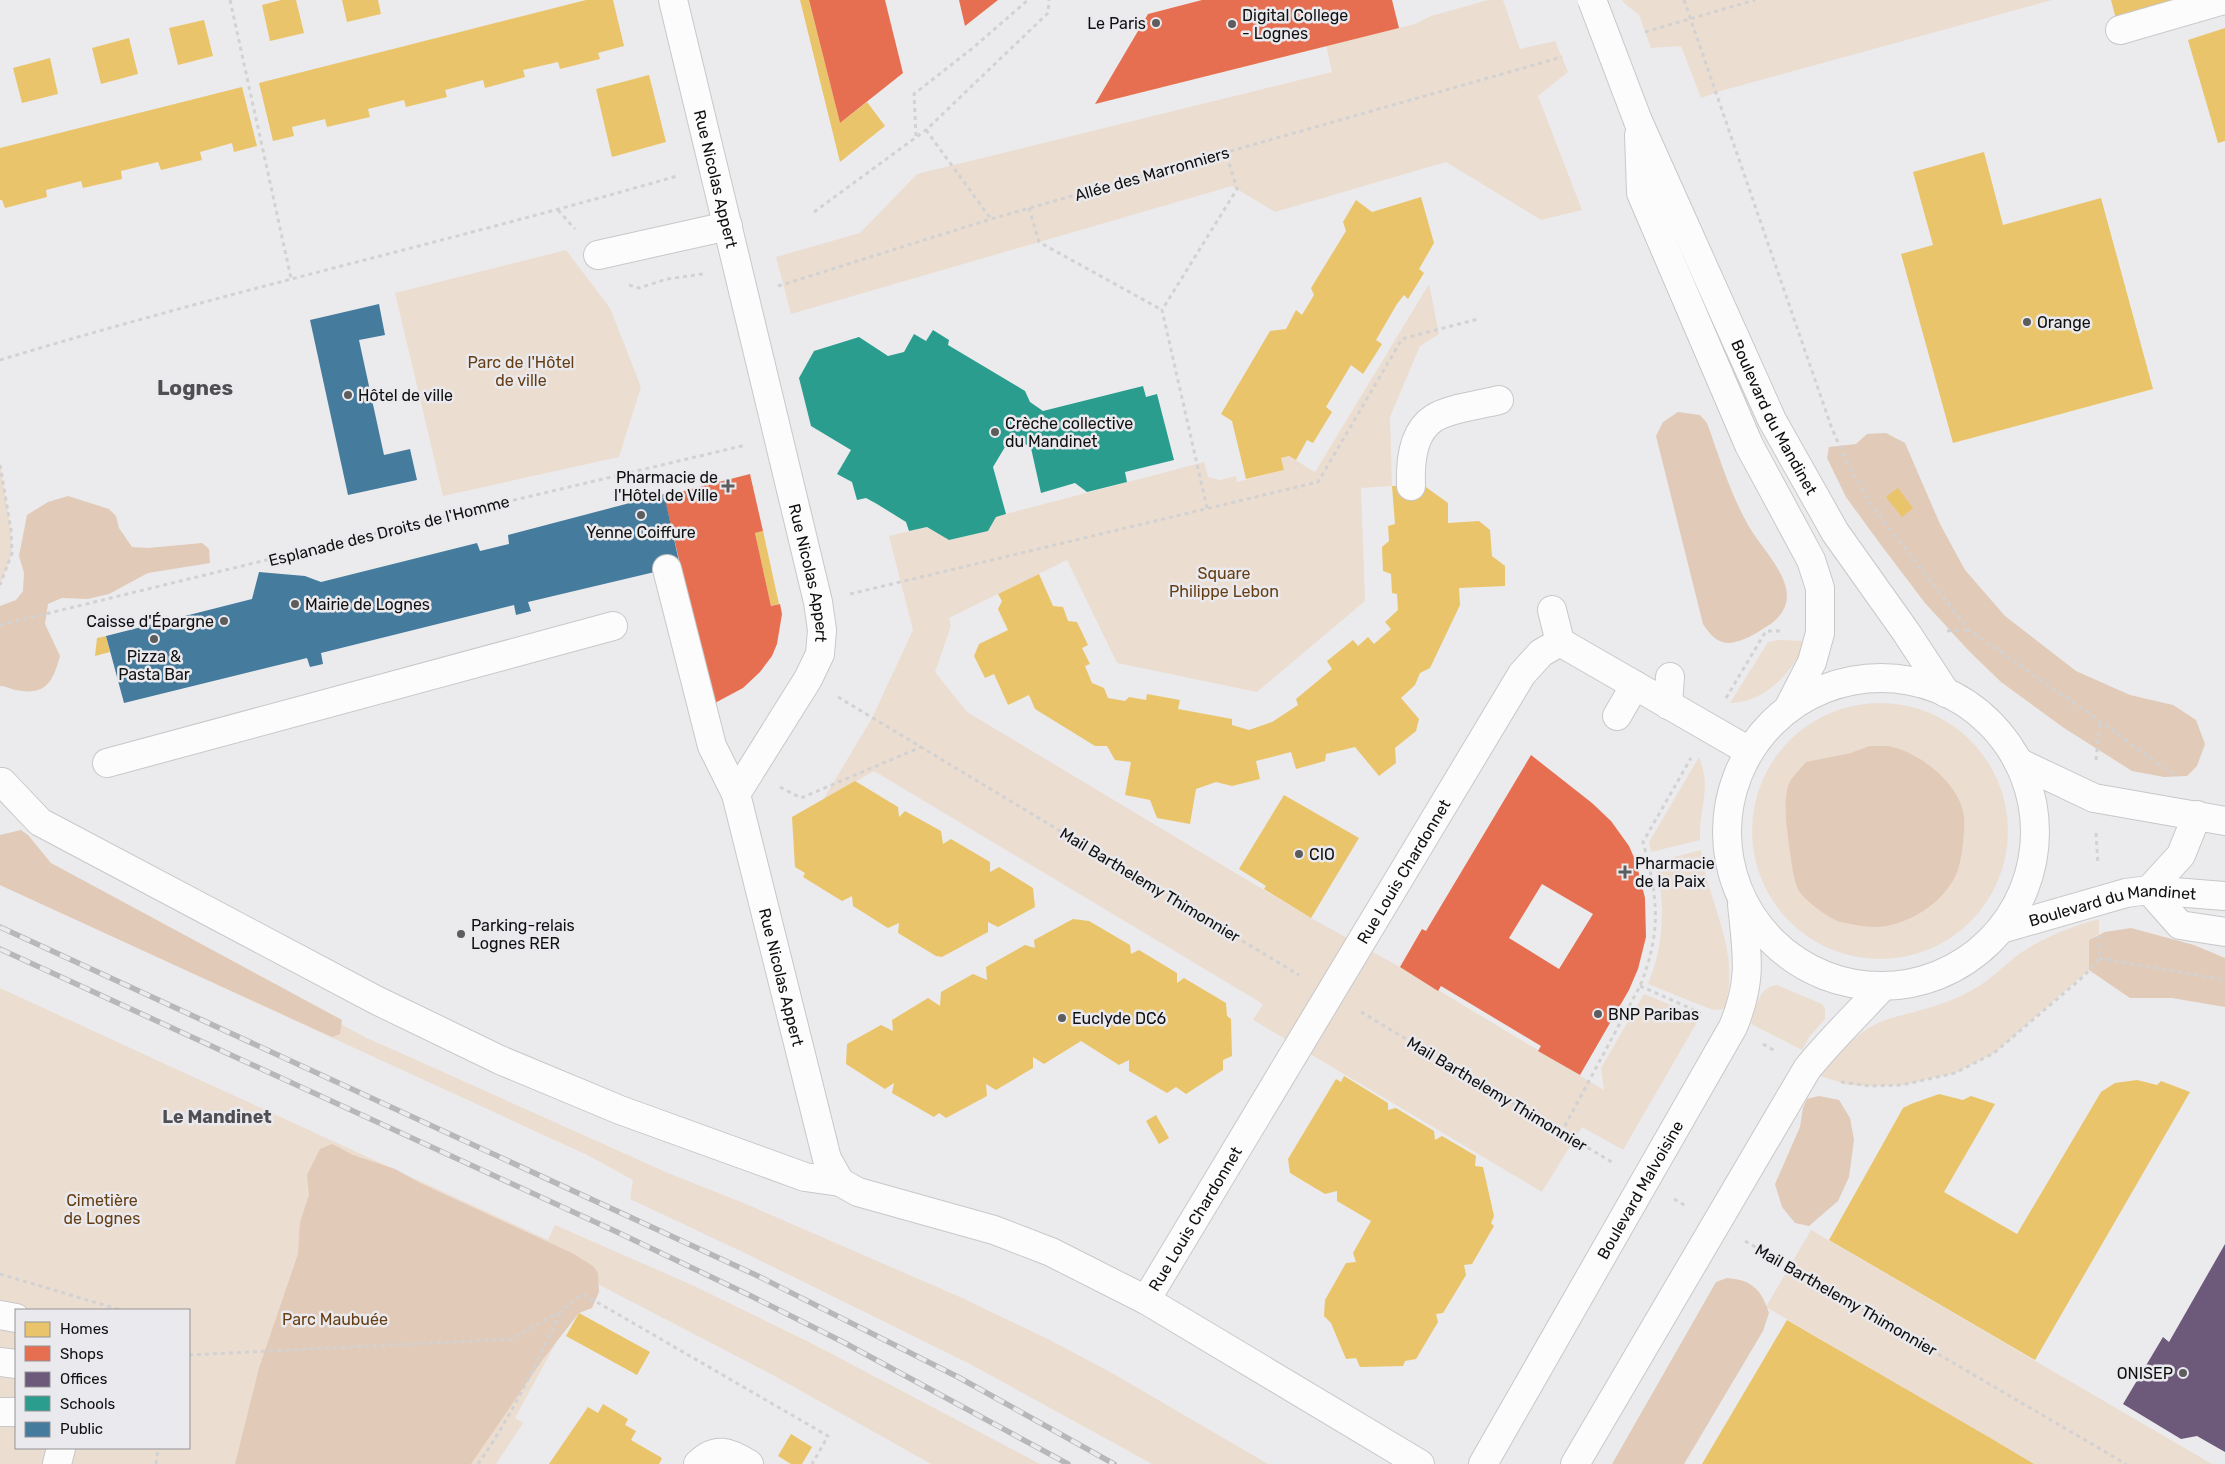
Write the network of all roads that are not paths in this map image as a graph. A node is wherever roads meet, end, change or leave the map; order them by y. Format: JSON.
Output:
{"nodes":[{"id":1,"x":673,"y":0,"type":"edge"},
{"id":2,"x":1592,"y":0,"type":"edge"},
{"id":3,"x":2224,"y":0,"type":"edge"},
{"id":4,"x":2120,"y":30,"type":"dead end"},
{"id":5,"x":1638,"y":121,"type":"junction"},
{"id":6,"x":728,"y":226,"type":"junction"},
{"id":7,"x":598,"y":255,"type":"dead end"},
{"id":8,"x":1499,"y":400,"type":"dead end"},
{"id":9,"x":1411,"y":486,"type":"dead end"},
{"id":10,"x":667,"y":569,"type":"dead end"},
{"id":11,"x":1552,"y":610,"type":"dead end"},
{"id":12,"x":613,"y":626,"type":"dead end"},
{"id":13,"x":1560,"y":642,"type":"junction"},
{"id":14,"x":1670,"y":676,"type":"dead end"},
{"id":15,"x":1634,"y":685,"type":"junction"},
{"id":16,"x":1946,"y":693,"type":"junction"},
{"id":17,"x":1668,"y":705,"type":"junction"},
{"id":18,"x":1788,"y":709,"type":"junction"},
{"id":19,"x":1617,"y":716,"type":"dead end"},
{"id":20,"x":1749,"y":752,"type":"junction"},
{"id":21,"x":2018,"y":762,"type":"junction"},
{"id":22,"x":107,"y":763,"type":"dead end"},
{"id":23,"x":2,"y":782,"type":"dead end"},
{"id":24,"x":743,"y":783,"type":"junction"},
{"id":25,"x":2196,"y":815,"type":"junction"},
{"id":26,"x":2225,"y":821,"type":"edge"},
{"id":27,"x":2149,"y":890,"type":"junction"},
{"id":28,"x":2225,"y":896,"type":"edge"},
{"id":29,"x":1742,"y":900,"type":"junction"},
{"id":30,"x":2001,"y":929,"type":"junction"},
{"id":31,"x":2225,"y":932,"type":"edge"},
{"id":32,"x":1882,"y":987,"type":"junction"},
{"id":33,"x":840,"y":1182,"type":"junction"},
{"id":34,"x":1146,"y":1300,"type":"junction"},
{"id":35,"x":0,"y":1315,"type":"edge"},
{"id":36,"x":15,"y":1318,"type":"edge"},
{"id":37,"x":0,"y":1362,"type":"edge"},
{"id":38,"x":15,"y":1364,"type":"edge"},
{"id":39,"x":0,"y":1412,"type":"edge"},
{"id":40,"x":15,"y":1412,"type":"edge"},
{"id":41,"x":61,"y":1449,"type":"edge"},
{"id":42,"x":57,"y":1464,"type":"edge"},
{"id":43,"x":698,"y":1464,"type":"edge"},
{"id":44,"x":749,"y":1464,"type":"edge"},
{"id":45,"x":1420,"y":1464,"type":"edge"},
{"id":46,"x":1483,"y":1464,"type":"edge"},
{"id":47,"x":1575,"y":1464,"type":"edge"}],
"edges":[{"from":1,"to":6,"type":"street","name":"Rue Nicolas Appert"},
{"from":2,"to":5,"type":"street","name":"Boulevard du Mandinet","bridge":true},
{"from":3,"to":4,"type":"street"},
{"from":5,"to":16,"type":"street","name":"Boulevard du Mandinet"},
{"from":5,"to":18,"type":"street","name":"Boulevard du Mandinet"},
{"from":6,"to":7,"type":"street"},
{"from":6,"to":24,"type":"street","name":"Rue Nicolas Appert"},
{"from":8,"to":9,"type":"street"},
{"from":10,"to":24,"type":"street"},
{"from":11,"to":13,"type":"street"},
{"from":12,"to":22,"type":"street"},
{"from":13,"to":15,"type":"street"},
{"from":13,"to":34,"type":"street","name":"Rue Louis Chardonnet"},
{"from":14,"to":17,"type":"street"},
{"from":15,"to":17,"type":"street"},
{"from":15,"to":19,"type":"street"},
{"from":16,"to":18,"type":"street"},
{"from":16,"to":21,"type":"street"},
{"from":17,"to":20,"type":"street"},
{"from":18,"to":20,"type":"street"},
{"from":20,"to":29,"type":"street"},
{"from":21,"to":25,"type":"street"},
{"from":21,"to":30,"type":"street"},
{"from":23,"to":33,"type":"street"},
{"from":24,"to":33,"type":"street","name":"Rue Nicolas Appert"},
{"from":25,"to":26,"type":"street"},
{"from":25,"to":27,"type":"street"},
{"from":27,"to":28,"type":"street","name":"Boulevard du Mandinet"},
{"from":27,"to":30,"type":"street","name":"Boulevard du Mandinet"},
{"from":27,"to":31,"type":"street"},
{"from":29,"to":32,"type":"street"},
{"from":29,"to":46,"type":"street","name":"Boulevard Malvoisine"},
{"from":30,"to":32,"type":"street"},
{"from":32,"to":47,"type":"street"},
{"from":33,"to":34,"type":"street"},
{"from":34,"to":45,"type":"street"},
{"from":35,"to":36,"type":"street"},
{"from":37,"to":38,"type":"street"},
{"from":39,"to":40,"type":"street"},
{"from":41,"to":42,"type":"street"},
{"from":43,"to":44,"type":"street"}]}
